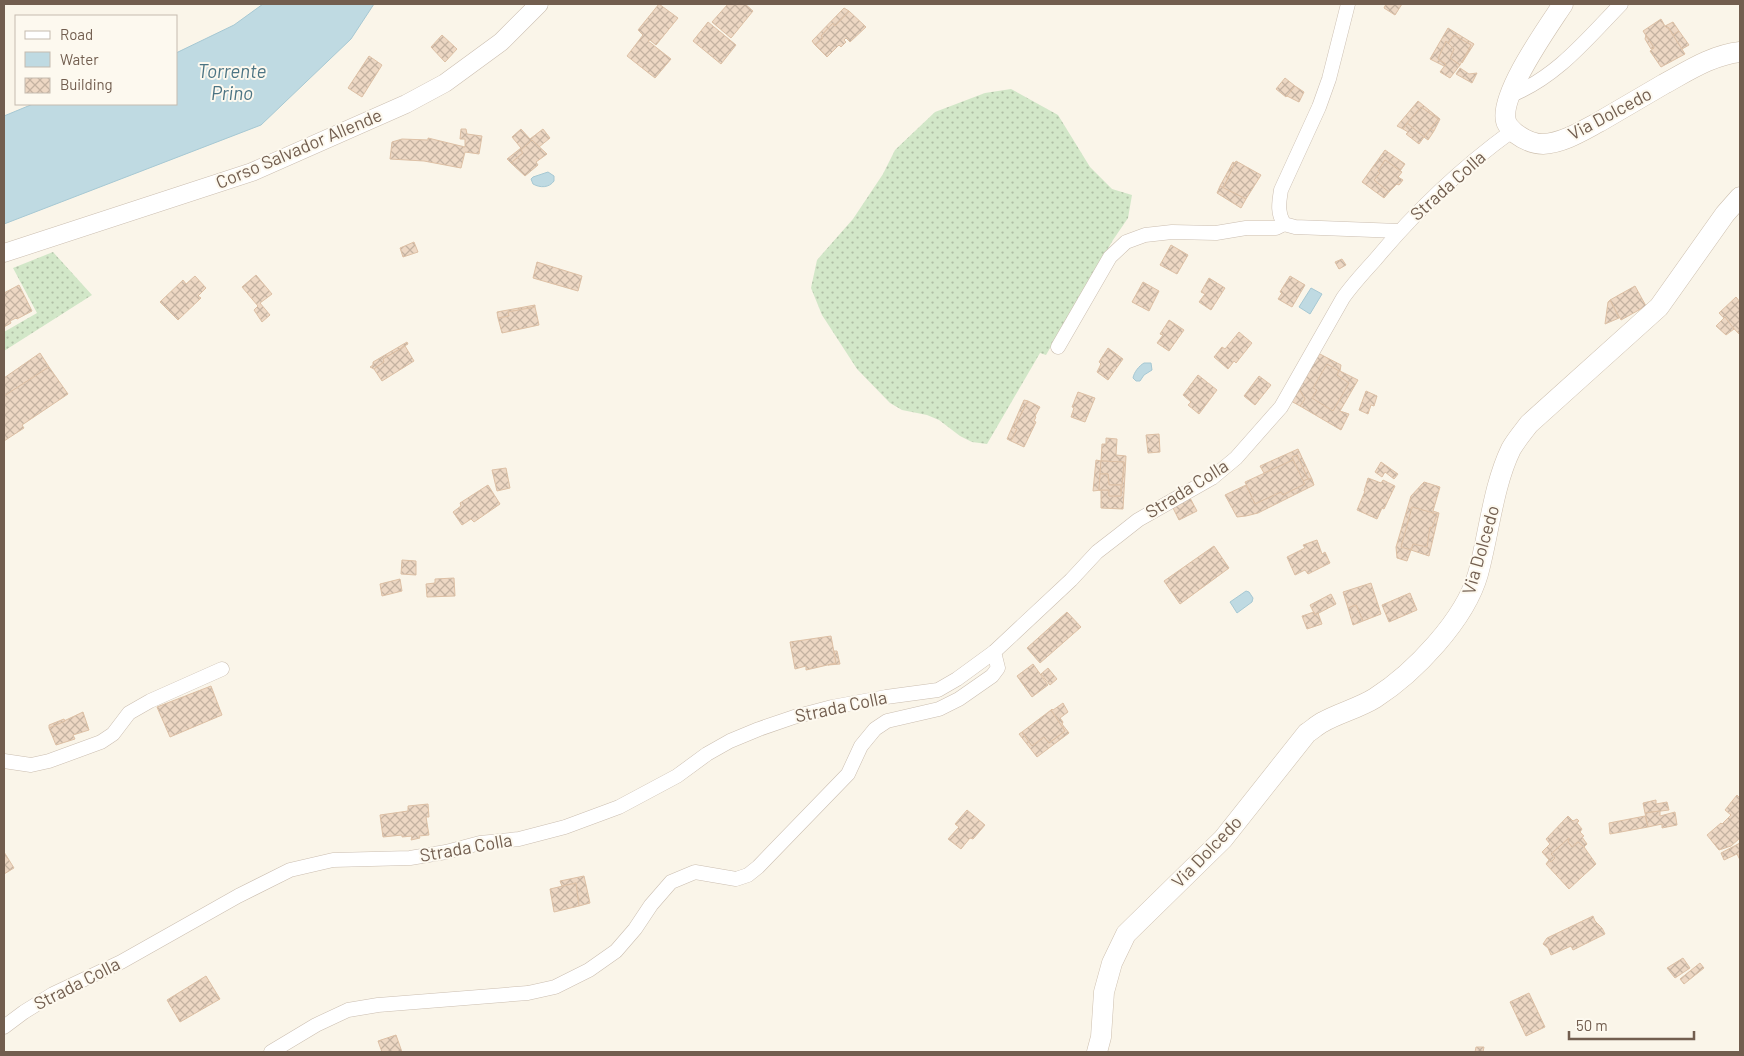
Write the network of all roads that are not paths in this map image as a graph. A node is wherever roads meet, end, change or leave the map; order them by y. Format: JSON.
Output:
{"nodes":[{"id":1,"x":540,"y":4,"type":"edge"},
{"id":2,"x":1348,"y":4,"type":"edge"},
{"id":3,"x":1563,"y":4,"type":"edge"},
{"id":4,"x":1620,"y":4,"type":"edge"},
{"id":5,"x":1740,"y":52,"type":"edge"},
{"id":6,"x":1509,"y":96,"type":"junction"},
{"id":7,"x":1512,"y":131,"type":"junction"},
{"id":8,"x":1740,"y":197,"type":"edge"},
{"id":9,"x":1284,"y":224,"type":"junction"},
{"id":10,"x":1399,"y":231,"type":"junction"},
{"id":11,"x":4,"y":253,"type":"edge"},
{"id":12,"x":1058,"y":346,"type":"dead end"},
{"id":13,"x":994,"y":652,"type":"junction"},
{"id":14,"x":222,"y":669,"type":"dead end"},
{"id":15,"x":4,"y":762,"type":"edge"},
{"id":16,"x":4,"y":1027,"type":"edge"},
{"id":17,"x":271,"y":1052,"type":"edge"},
{"id":18,"x":1098,"y":1052,"type":"edge"}],
"edges":[{"from":1,"to":11,"type":"street","name":"Corso Salvador Allende"},
{"from":2,"to":9,"type":"street"},
{"from":3,"to":6,"type":"main road"},
{"from":4,"to":6,"type":"street"},
{"from":5,"to":7,"type":"main road","name":"Via Dolcedo"},
{"from":6,"to":7,"type":"main road"},
{"from":7,"to":10,"type":"street","name":"Strada Colla"},
{"from":8,"to":18,"type":"main road","name":"Via Dolcedo"},
{"from":9,"to":10,"type":"street"},
{"from":9,"to":12,"type":"street"},
{"from":10,"to":13,"type":"street","name":"Strada Colla"},
{"from":13,"to":16,"type":"street","name":"Strada Colla"},
{"from":13,"to":17,"type":"street"},
{"from":14,"to":15,"type":"street"}]}
